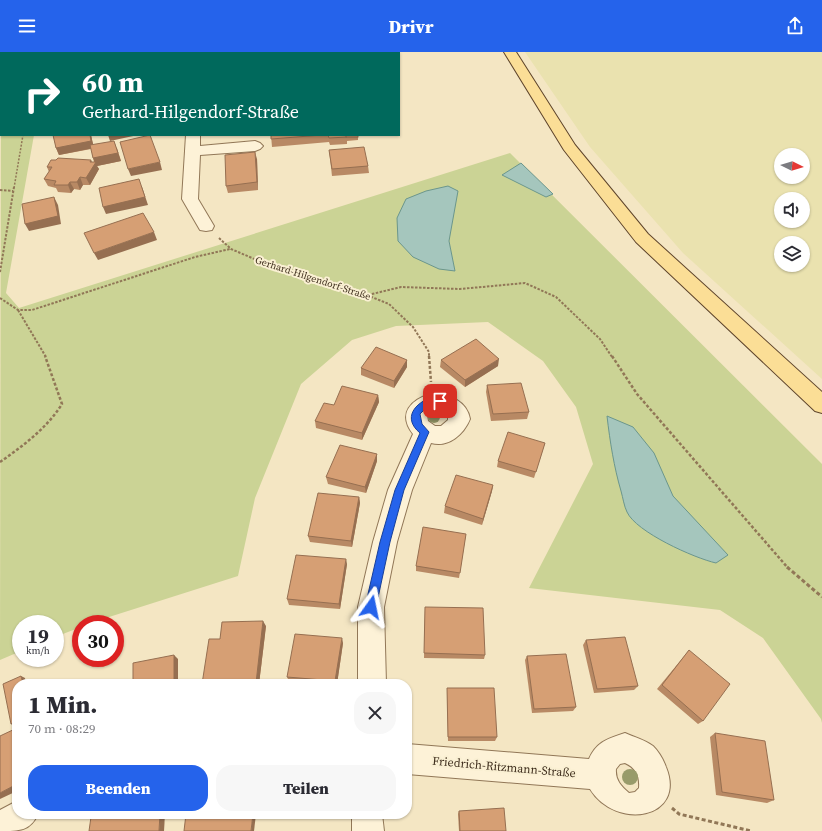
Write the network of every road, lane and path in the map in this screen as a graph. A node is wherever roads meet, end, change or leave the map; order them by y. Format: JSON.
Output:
{"nodes":[{"id":1,"x":510,"y":52,"type":"edge"},
{"id":2,"x":24,"y":136,"type":"edge"},
{"id":3,"x":192,"y":143,"type":"edge"},
{"id":4,"x":255,"y":146,"type":"dead end"},
{"id":5,"x":0,"y":190,"type":"edge"},
{"id":6,"x":14,"y":191,"type":"junction"},
{"id":7,"x":206,"y":226,"type":"joint"},
{"id":8,"x":231,"y":248,"type":"junction"},
{"id":9,"x":0,"y":272,"type":"edge"},
{"id":10,"x":368,"y":296,"type":"junction"},
{"id":11,"x":0,"y":298,"type":"edge"},
{"id":12,"x":18,"y":310,"type":"junction"},
{"id":13,"x":432,"y":401,"type":"junction"},
{"id":14,"x":822,"y":405,"type":"edge"},
{"id":15,"x":425,"y":432,"type":"junction"},
{"id":16,"x":0,"y":462,"type":"edge"},
{"id":17,"x":822,"y":597,"type":"edge"},
{"id":18,"x":372,"y":679,"type":"edge"},
{"id":19,"x":412,"y":759,"type":"edge"},
{"id":20,"x":601,"y":776,"type":"junction"},
{"id":21,"x":654,"y":791,"type":"junction"},
{"id":22,"x":15,"y":819,"type":"edge"},
{"id":23,"x":367,"y":819,"type":"edge"},
{"id":24,"x":0,"y":828,"type":"edge"},
{"id":25,"x":368,"y":831,"type":"edge"},
{"id":26,"x":751,"y":831,"type":"edge"}],
"edges":[{"from":1,"to":14,"type":"main road"},
{"from":2,"to":6,"type":"path"},
{"from":3,"to":4,"type":"street"},
{"from":3,"to":7,"type":"street"},
{"from":5,"to":6,"type":"path"},
{"from":6,"to":9,"type":"path"},
{"from":7,"to":8,"type":"path","name":"Gerhard-Hilgendorf-Straße"},
{"from":8,"to":10,"type":"path","name":"Gerhard-Hilgendorf-Straße"},
{"from":8,"to":12,"type":"path"},
{"from":10,"to":13,"type":"path","name":"Gerhard-Hilgendorf-Straße"},
{"from":10,"to":17,"type":"path"},
{"from":11,"to":12,"type":"path"},
{"from":12,"to":16,"type":"path"},
{"from":13,"to":15,"type":"street"},
{"from":13,"to":15,"type":"street"},
{"from":15,"to":18,"type":"street"},
{"from":19,"to":20,"type":"street","name":"Friedrich-Ritzmann-Straße"},
{"from":20,"to":21,"type":"street"},
{"from":20,"to":21,"type":"street"},
{"from":21,"to":26,"type":"path"},
{"from":22,"to":24,"type":"street"},
{"from":23,"to":25,"type":"street"}]}
